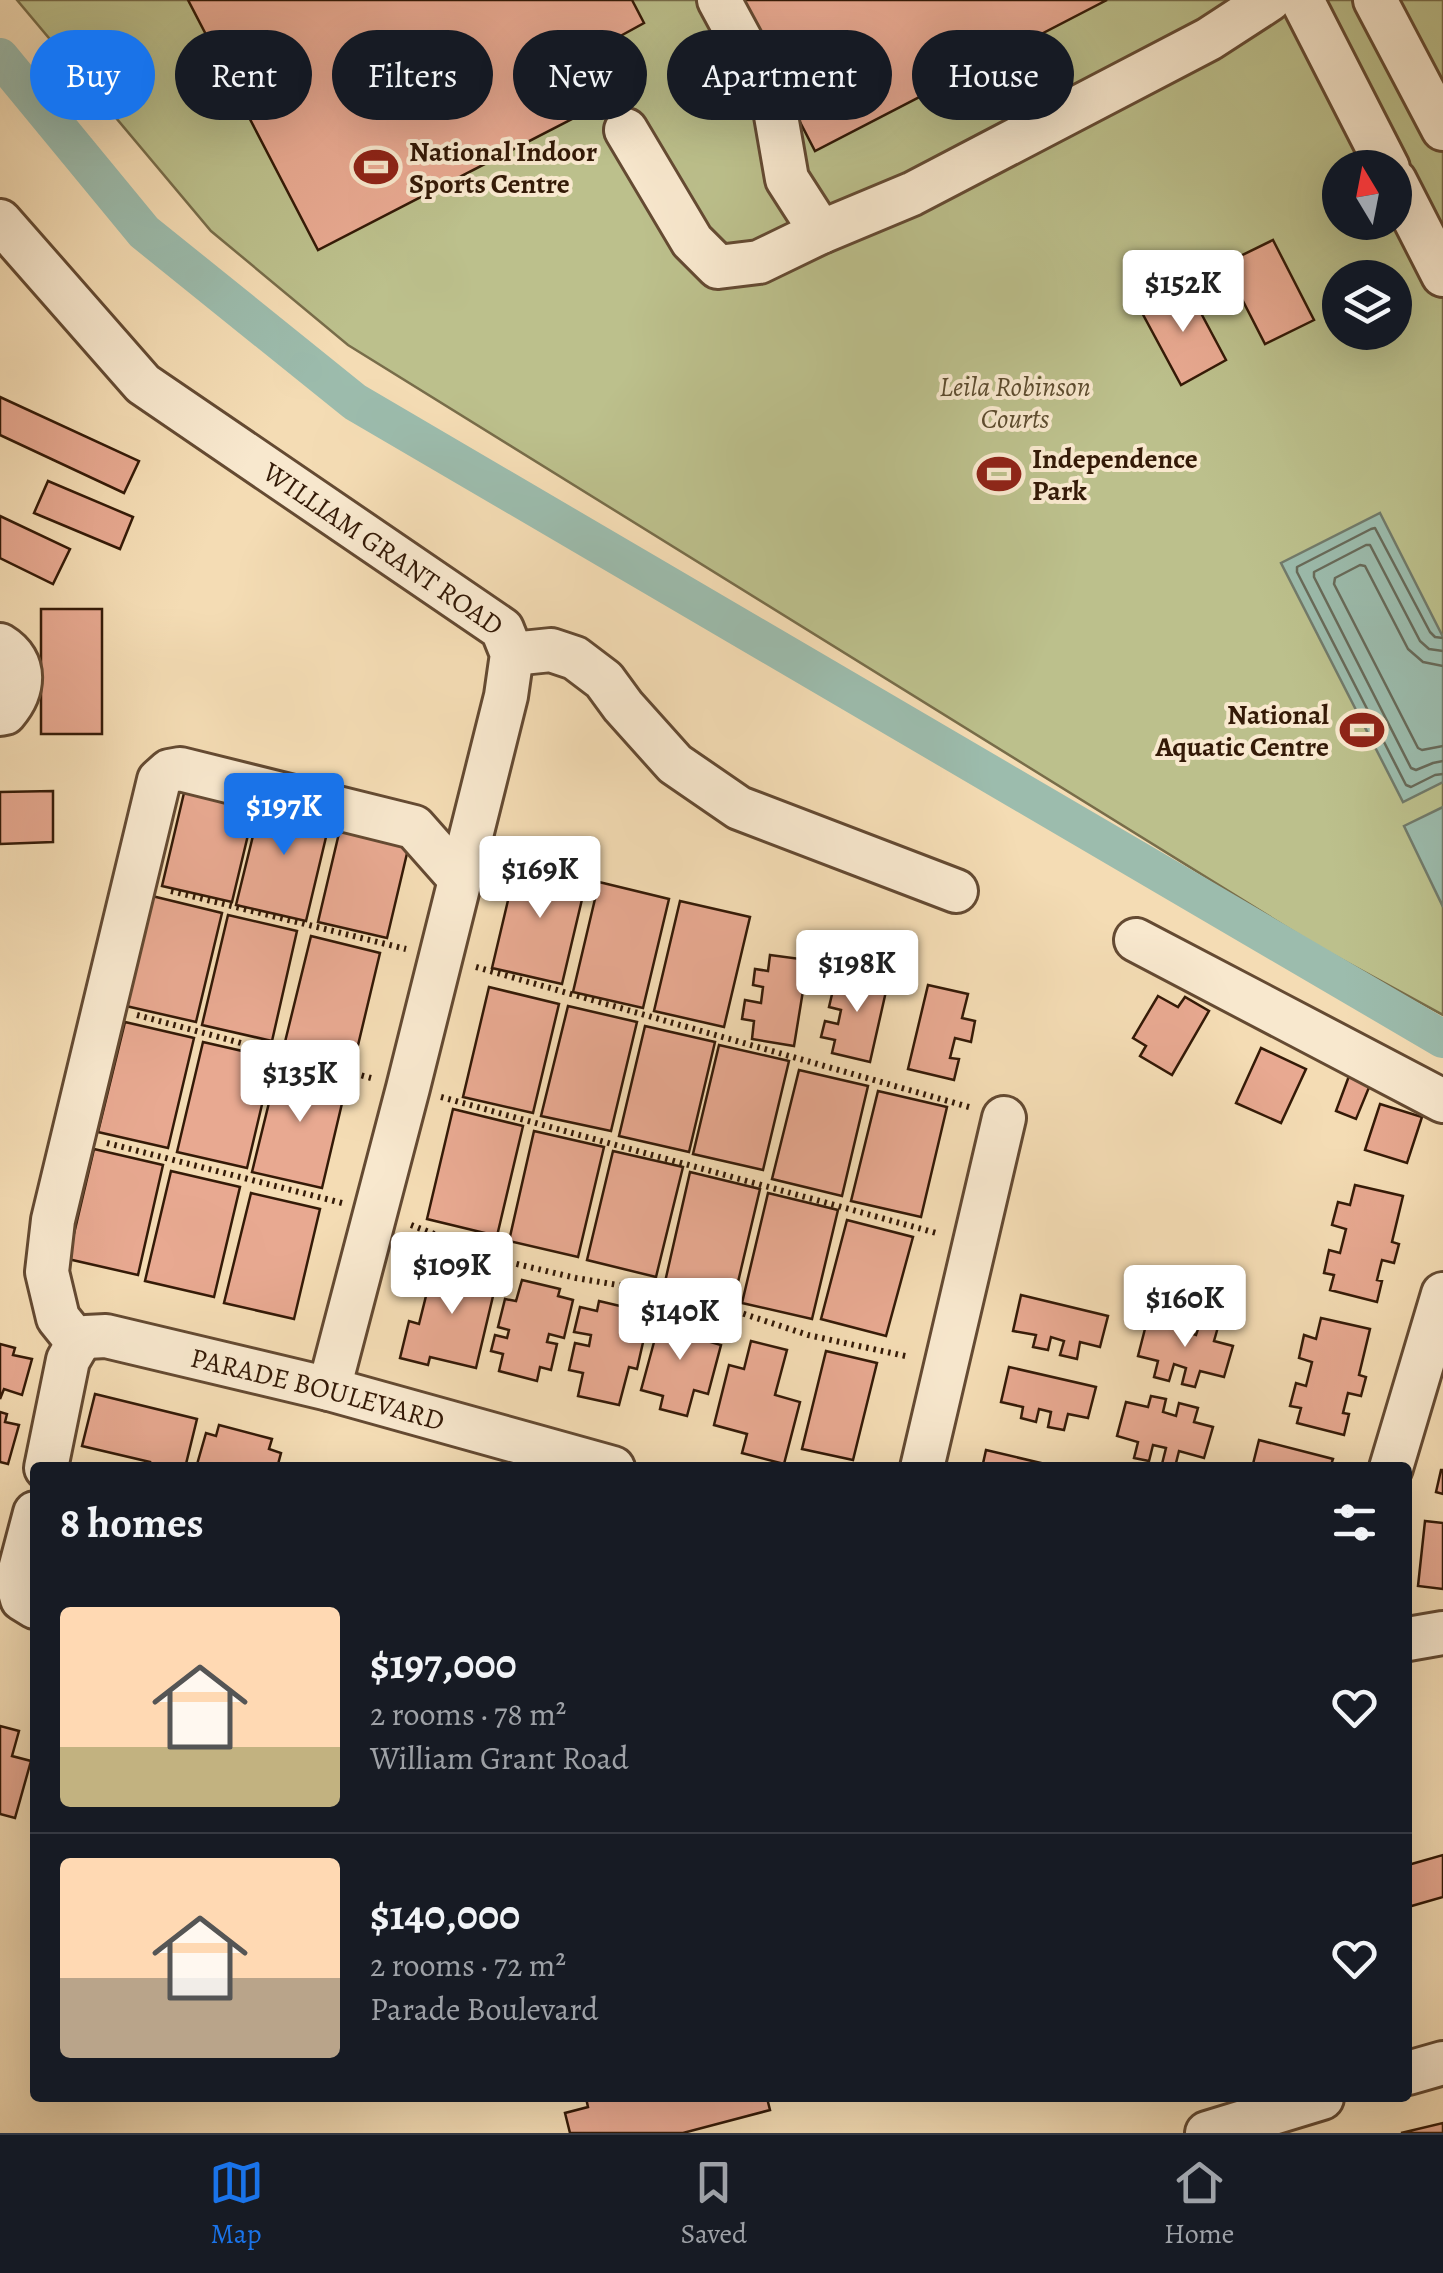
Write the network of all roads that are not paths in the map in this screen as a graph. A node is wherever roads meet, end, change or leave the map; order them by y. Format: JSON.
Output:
{"nodes":[{"id":1,"x":719,"y":0,"type":"edge"},
{"id":2,"x":1269,"y":0,"type":"edge"},
{"id":3,"x":1302,"y":0,"type":"edge"},
{"id":4,"x":1375,"y":0,"type":"edge"},
{"id":5,"x":1443,"y":129,"type":"edge"},
{"id":6,"x":626,"y":130,"type":"dead end"},
{"id":7,"x":1379,"y":150,"type":"edge"},
{"id":8,"x":1412,"y":214,"type":"edge"},
{"id":9,"x":0,"y":220,"type":"edge"},
{"id":10,"x":821,"y":232,"type":"junction"},
{"id":11,"x":1443,"y":275,"type":"edge"},
{"id":12,"x":0,"y":645,"type":"edge"},
{"id":13,"x":512,"y":654,"type":"junction"},
{"id":14,"x":0,"y":714,"type":"edge"},
{"id":15,"x":460,"y":880,"type":"junction"},
{"id":16,"x":956,"y":890,"type":"dead end"},
{"id":17,"x":1136,"y":940,"type":"dead end"},
{"id":18,"x":1443,"y":1101,"type":"edge"},
{"id":19,"x":1004,"y":1118,"type":"road end"},
{"id":20,"x":1443,"y":1294,"type":"edge"},
{"id":21,"x":78,"y":1342,"type":"junction"},
{"id":22,"x":329,"y":1389,"type":"junction"},
{"id":23,"x":47,"y":1462,"type":"edge"},
{"id":24,"x":591,"y":1462,"type":"edge"},
{"id":25,"x":923,"y":1462,"type":"edge"},
{"id":26,"x":1393,"y":1462,"type":"edge"},
{"id":27,"x":30,"y":1534,"type":"edge"},
{"id":28,"x":30,"y":1604,"type":"edge"},
{"id":29,"x":1443,"y":1633,"type":"edge"},
{"id":30,"x":1412,"y":1638,"type":"edge"},
{"id":31,"x":1443,"y":2063,"type":"edge"},
{"id":32,"x":1412,"y":2071,"type":"edge"},
{"id":33,"x":1309,"y":2102,"type":"edge"},
{"id":34,"x":1206,"y":2133,"type":"edge"}],
"edges":[{"from":1,"to":10,"type":"street"},
{"from":2,"to":10,"type":"street"},
{"from":3,"to":7,"type":"street"},
{"from":4,"to":5,"type":"street"},
{"from":6,"to":10,"type":"street"},
{"from":8,"to":11,"type":"street"},
{"from":9,"to":13,"type":"street","name":"WILLIAM GRANT ROAD"},
{"from":12,"to":14,"type":"street"},
{"from":13,"to":15,"type":"street","name":"WILLIAM GRANT ROAD"},
{"from":13,"to":16,"type":"street"},
{"from":15,"to":21,"type":"street"},
{"from":15,"to":22,"type":"street","name":"WILLIAM GRANT ROAD"},
{"from":17,"to":18,"type":"street"},
{"from":19,"to":25,"type":"street"},
{"from":20,"to":26,"type":"street"},
{"from":21,"to":22,"type":"street","name":"PARADE BOULEVARD"},
{"from":21,"to":23,"type":"street"},
{"from":22,"to":24,"type":"street","name":"PARADE BOULEVARD"},
{"from":27,"to":28,"type":"street"},
{"from":29,"to":30,"type":"street"},
{"from":31,"to":32,"type":"street"},
{"from":33,"to":34,"type":"street"}]}
